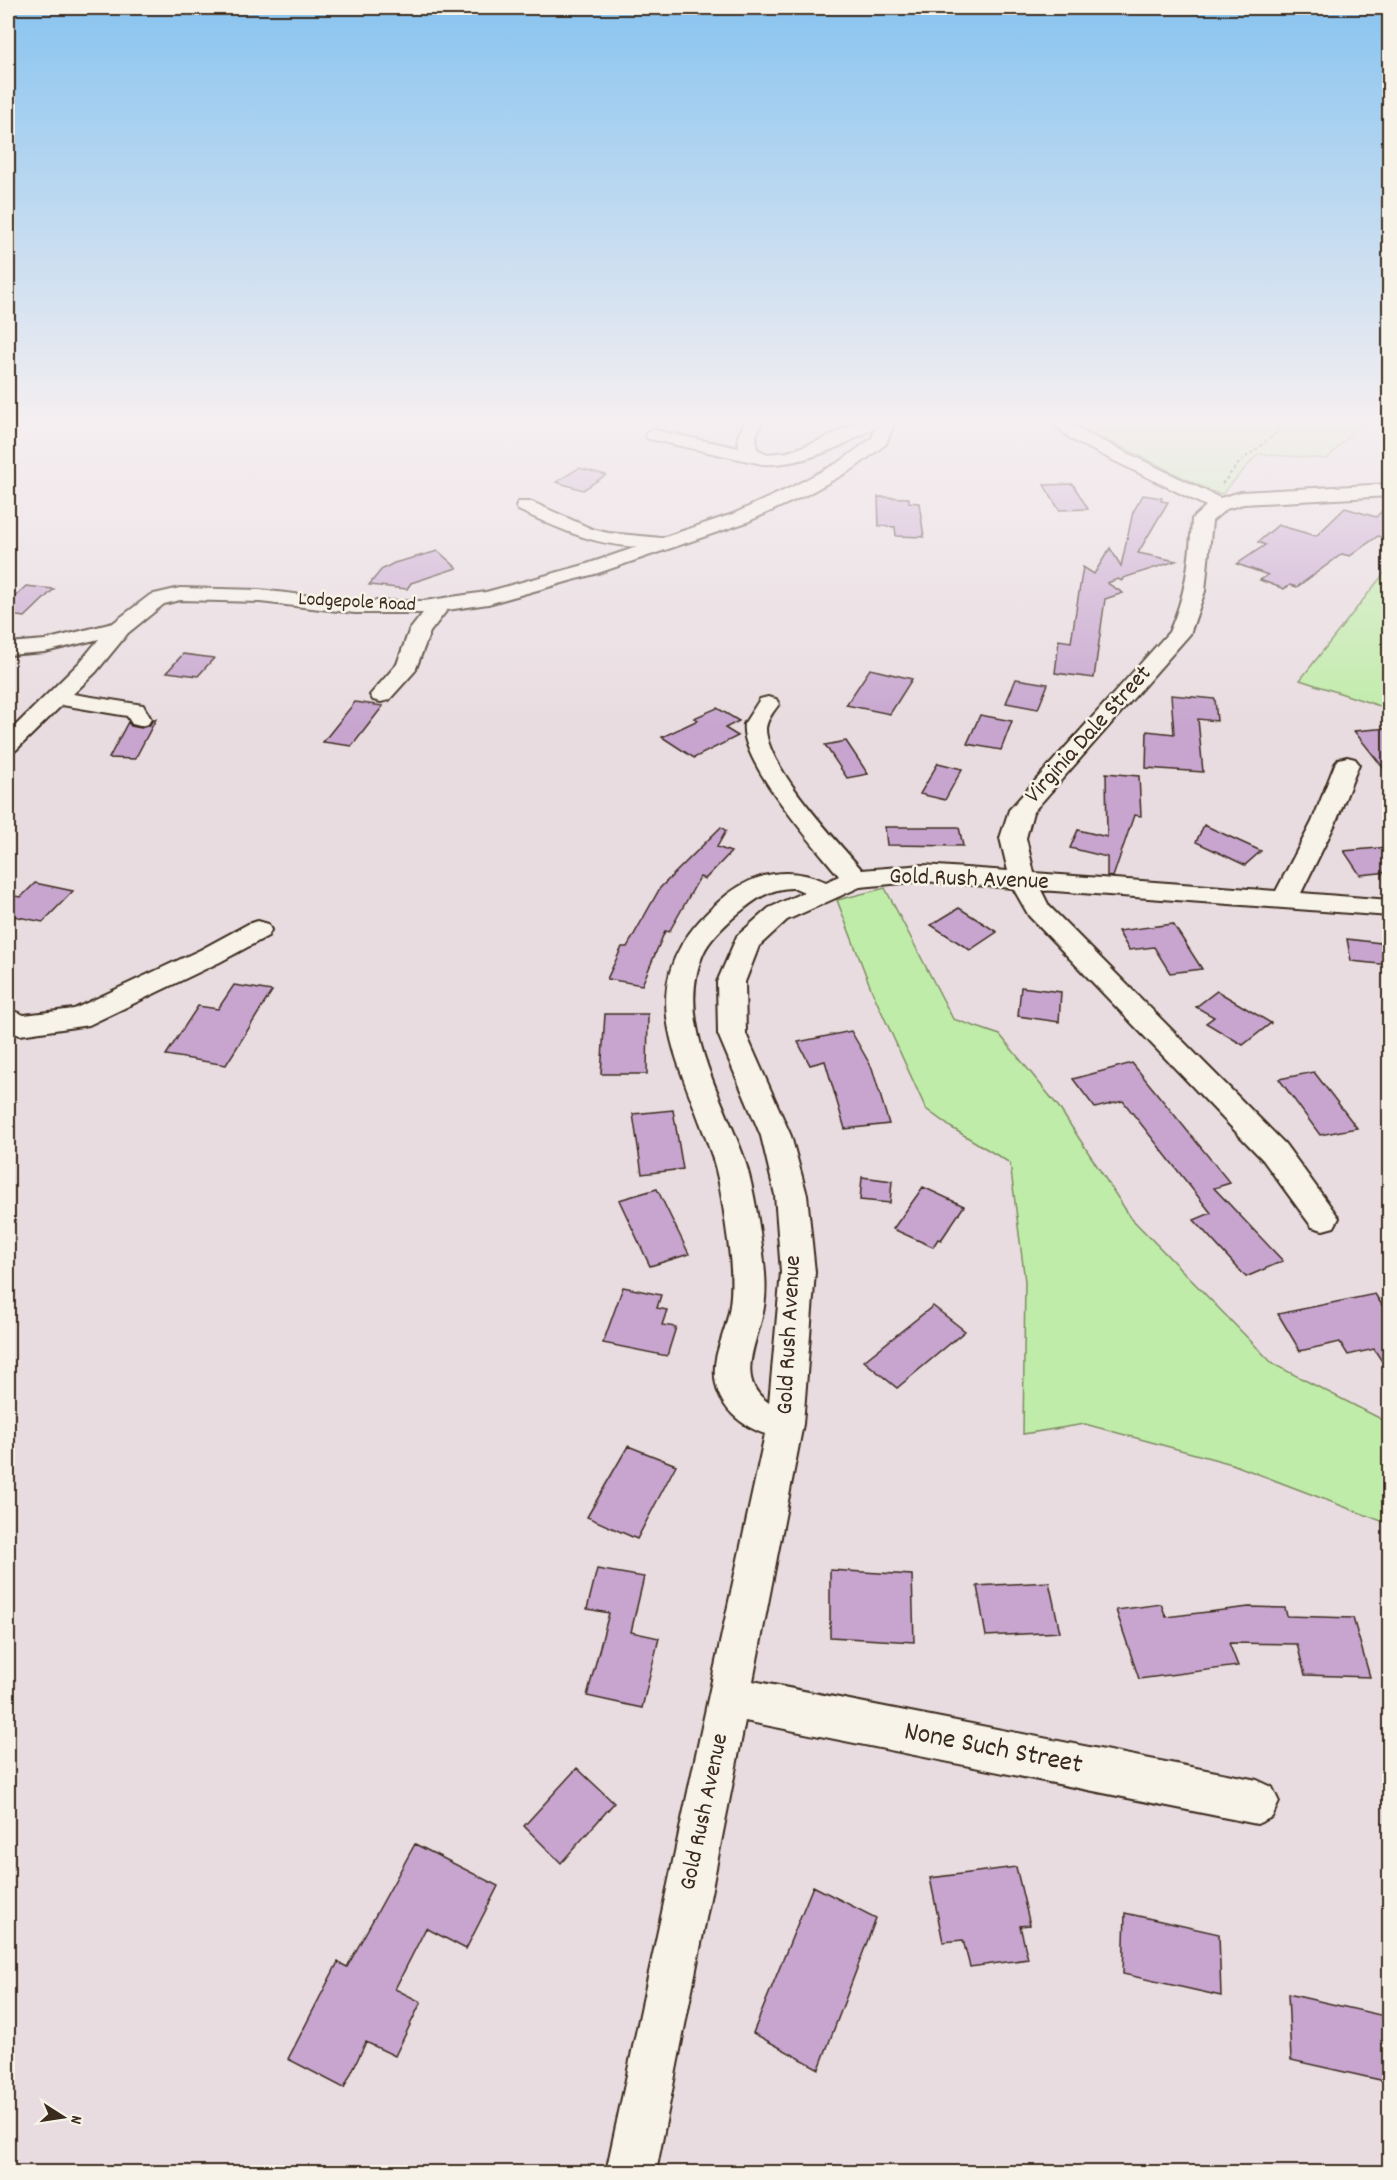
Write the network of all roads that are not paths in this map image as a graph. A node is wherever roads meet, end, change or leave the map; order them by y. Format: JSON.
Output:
{"nodes":[{"id":1,"x":562,"y":523,"type":"edge"},
{"id":2,"x":726,"y":523,"type":"edge"},
{"id":3,"x":1202,"y":523,"type":"edge"},
{"id":4,"x":667,"y":543,"type":"junction"},
{"id":5,"x":441,"y":604,"type":"junction"},
{"id":6,"x":120,"y":628,"type":"junction"},
{"id":7,"x":8,"y":649,"type":"edge"},
{"id":8,"x":381,"y":695,"type":"dead end"},
{"id":9,"x":58,"y":698,"type":"junction"},
{"id":10,"x":768,"y":704,"type":"dead end"},
{"id":11,"x":140,"y":718,"type":"dead end"},
{"id":12,"x":8,"y":745,"type":"edge"},
{"id":13,"x":1347,"y":764,"type":"dead end"},
{"id":14,"x":1023,"y":881,"type":"junction"},
{"id":15,"x":840,"y":885,"type":"junction"},
{"id":16,"x":1284,"y":901,"type":"junction"},
{"id":17,"x":1389,"y":908,"type":"edge"},
{"id":18,"x":258,"y":930,"type":"dead end"},
{"id":19,"x":8,"y":1019,"type":"edge"},
{"id":20,"x":1323,"y":1218,"type":"dead end"},
{"id":21,"x":785,"y":1424,"type":"junction"},
{"id":22,"x":729,"y":1697,"type":"junction"},
{"id":23,"x":1257,"y":1802,"type":"dead end"},
{"id":24,"x":631,"y":2172,"type":"edge"}],
"edges":[{"from":1,"to":4,"type":"street"},
{"from":2,"to":4,"type":"street","name":"Lodgepole Road"},
{"from":3,"to":14,"type":"street","name":"Virginia Dale Street"},
{"from":4,"to":5,"type":"street","name":"Lodgepole Road"},
{"from":5,"to":6,"type":"street","name":"Lodgepole Road"},
{"from":5,"to":8,"type":"street"},
{"from":6,"to":7,"type":"street","name":"Lodgepole Road"},
{"from":6,"to":9,"type":"street"},
{"from":9,"to":11,"type":"street"},
{"from":9,"to":12,"type":"street"},
{"from":10,"to":15,"type":"street"},
{"from":13,"to":16,"type":"street"},
{"from":14,"to":15,"type":"street","name":"Gold Rush Avenue"},
{"from":14,"to":16,"type":"street","name":"Gold Rush Avenue"},
{"from":14,"to":20,"type":"street","name":"Virginia Dale Street"},
{"from":15,"to":21,"type":"street","name":"Gold Rush Avenue"},
{"from":15,"to":21,"type":"street"},
{"from":16,"to":17,"type":"street","name":"Gold Rush Avenue"},
{"from":18,"to":19,"type":"street"},
{"from":21,"to":22,"type":"street","name":"Gold Rush Avenue"},
{"from":22,"to":23,"type":"street","name":"None Such Street"},
{"from":22,"to":24,"type":"street","name":"Gold Rush Avenue"}]}
